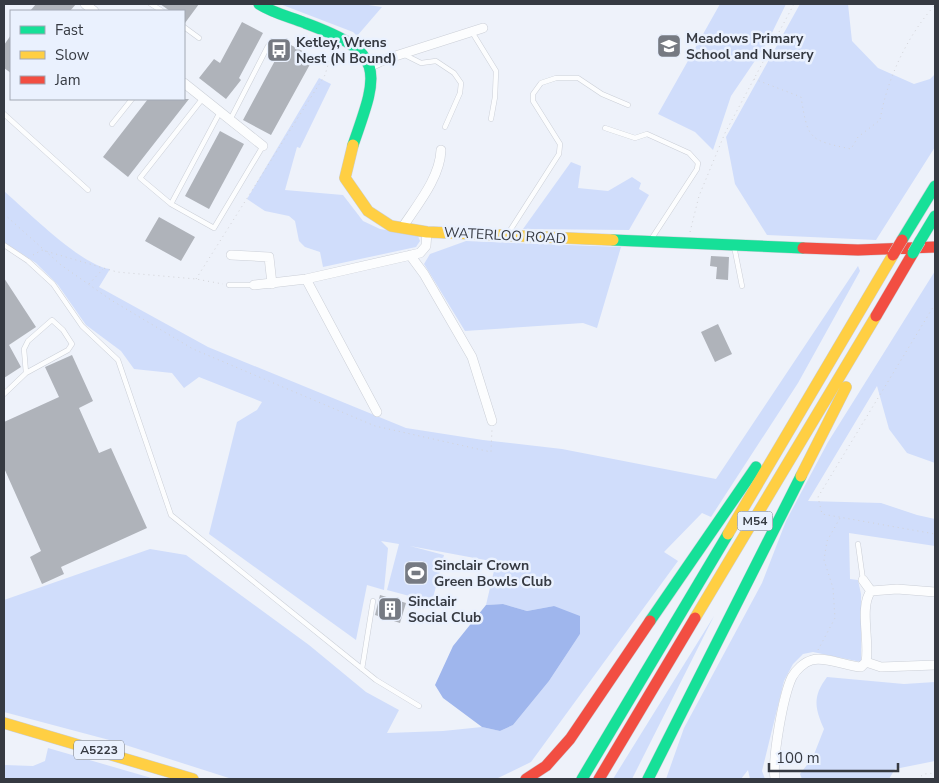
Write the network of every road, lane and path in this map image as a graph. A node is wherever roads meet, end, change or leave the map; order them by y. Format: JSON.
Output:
{"nodes":[{"id":1,"x":259,"y":4,"type":"edge"},
{"id":2,"x":794,"y":4,"type":"edge"},
{"id":3,"x":935,"y":5,"type":"edge"},
{"id":4,"x":185,"y":28,"type":"edge"},
{"id":5,"x":483,"y":28,"type":"dead end"},
{"id":6,"x":472,"y":32,"type":"junction"},
{"id":7,"x":336,"y":36,"type":"junction"},
{"id":8,"x":199,"y":38,"type":"dead end"},
{"id":9,"x":268,"y":46,"type":"dead end"},
{"id":10,"x":402,"y":54,"type":"junction"},
{"id":11,"x":372,"y":66,"type":"junction"},
{"id":12,"x":754,"y":79,"type":"junction"},
{"id":13,"x":185,"y":84,"type":"edge"},
{"id":14,"x":203,"y":98,"type":"junction"},
{"id":15,"x":131,"y":100,"type":"edge"},
{"id":16,"x":628,"y":104,"type":"dead end"},
{"id":17,"x":220,"y":112,"type":"junction"},
{"id":18,"x":4,"y":114,"type":"edge"},
{"id":19,"x":490,"y":119,"type":"dead end"},
{"id":20,"x":230,"y":120,"type":"junction"},
{"id":21,"x":112,"y":124,"type":"dead end"},
{"id":22,"x":445,"y":127,"type":"dead end"},
{"id":23,"x":605,"y":128,"type":"dead end"},
{"id":24,"x":263,"y":146,"type":"joint"},
{"id":25,"x":441,"y":150,"type":"dead end"},
{"id":26,"x":935,"y":186,"type":"edge"},
{"id":27,"x":88,"y":190,"type":"dead end"},
{"id":28,"x":171,"y":204,"type":"junction"},
{"id":29,"x":4,"y":214,"type":"edge"},
{"id":30,"x":935,"y":216,"type":"edge"},
{"id":31,"x":402,"y":228,"type":"junction"},
{"id":32,"x":427,"y":232,"type":"junction"},
{"id":33,"x":506,"y":236,"type":"junction"},
{"id":34,"x":650,"y":242,"type":"junction"},
{"id":35,"x":689,"y":243,"type":"junction"},
{"id":36,"x":4,"y":245,"type":"edge"},
{"id":37,"x":733,"y":245,"type":"junction"},
{"id":38,"x":935,"y":247,"type":"edge"},
{"id":39,"x":42,"y":250,"type":"junction"},
{"id":40,"x":231,"y":254,"type":"dead end"},
{"id":41,"x":410,"y":255,"type":"junction"},
{"id":42,"x":911,"y":257,"type":"junction"},
{"id":43,"x":26,"y":260,"type":"junction"},
{"id":44,"x":104,"y":268,"type":"junction"},
{"id":45,"x":306,"y":278,"type":"junction"},
{"id":46,"x":196,"y":279,"type":"junction"},
{"id":47,"x":272,"y":284,"type":"junction"},
{"id":48,"x":88,"y":285,"type":"junction"},
{"id":49,"x":229,"y":285,"type":"joint"},
{"id":50,"x":254,"y":285,"type":"joint"},
{"id":51,"x":742,"y":286,"type":"dead end"},
{"id":52,"x":935,"y":304,"type":"edge"},
{"id":53,"x":848,"y":331,"type":"junction"},
{"id":54,"x":26,"y":373,"type":"junction"},
{"id":55,"x":4,"y":394,"type":"edge"},
{"id":56,"x":377,"y":412,"type":"dead end"},
{"id":57,"x":492,"y":421,"type":"joint"},
{"id":58,"x":840,"y":517,"type":"junction"},
{"id":59,"x":935,"y":534,"type":"edge"},
{"id":60,"x":858,"y":544,"type":"dead end"},
{"id":61,"x":863,"y":580,"type":"joint"},
{"id":62,"x":870,"y":591,"type":"junction"},
{"id":63,"x":935,"y":592,"type":"edge"},
{"id":64,"x":373,"y":601,"type":"dead end"},
{"id":65,"x":813,"y":660,"type":"junction"},
{"id":66,"x":866,"y":662,"type":"junction"},
{"id":67,"x":935,"y":665,"type":"edge"},
{"id":68,"x":362,"y":669,"type":"junction"},
{"id":69,"x":419,"y":706,"type":"dead end"},
{"id":70,"x":4,"y":723,"type":"edge"},
{"id":71,"x":935,"y":773,"type":"edge"},
{"id":72,"x":193,"y":779,"type":"edge"},
{"id":73,"x":526,"y":779,"type":"edge"},
{"id":74,"x":582,"y":779,"type":"edge"},
{"id":75,"x":599,"y":779,"type":"edge"},
{"id":76,"x":648,"y":779,"type":"edge"},
{"id":77,"x":775,"y":779,"type":"edge"},
{"id":78,"x":917,"y":779,"type":"edge"}],
"edges":[{"from":1,"to":7,"type":"main road"},
{"from":2,"to":12,"type":"path"},
{"from":3,"to":12,"type":"path"},
{"from":4,"to":8,"type":"lane"},
{"from":5,"to":6,"type":"street"},
{"from":6,"to":10,"type":"street"},
{"from":6,"to":19,"type":"lane"},
{"from":7,"to":11,"type":"main road"},
{"from":7,"to":46,"type":"path"},
{"from":9,"to":20,"type":"lane"},
{"from":10,"to":11,"type":"street"},
{"from":10,"to":22,"type":"lane"},
{"from":11,"to":31,"type":"main road","name":"WATERLOO ROAD"},
{"from":12,"to":35,"type":"path"},
{"from":13,"to":14,"type":"street"},
{"from":14,"to":17,"type":"street"},
{"from":14,"to":28,"type":"lane"},
{"from":15,"to":21,"type":"lane"},
{"from":16,"to":33,"type":"lane"},
{"from":17,"to":20,"type":"street"},
{"from":17,"to":28,"type":"lane"},
{"from":18,"to":27,"type":"lane"},
{"from":20,"to":24,"type":"street"},
{"from":23,"to":34,"type":"lane"},
{"from":24,"to":28,"type":"lane"},
{"from":25,"to":31,"type":"street"},
{"from":26,"to":53,"type":"main road","number":"M54","bridge":true},
{"from":29,"to":39,"type":"path"},
{"from":30,"to":42,"type":"main road","number":"M54","bridge":true},
{"from":31,"to":32,"type":"main road","name":"WATERLOO ROAD"},
{"from":32,"to":33,"type":"main road","name":"WATERLOO ROAD"},
{"from":32,"to":41,"type":"street"},
{"from":33,"to":34,"type":"main road","name":"WATERLOO ROAD"},
{"from":34,"to":35,"type":"main road","name":"WATERLOO ROAD"},
{"from":35,"to":37,"type":"main road","name":"WATERLOO ROAD"},
{"from":36,"to":43,"type":"lane"},
{"from":37,"to":38,"type":"main road","name":"WATERLOO ROAD"},
{"from":37,"to":51,"type":"lane"},
{"from":39,"to":43,"type":"path"},
{"from":39,"to":44,"type":"path"},
{"from":39,"to":48,"type":"path"},
{"from":40,"to":47,"type":"street"},
{"from":41,"to":45,"type":"street"},
{"from":41,"to":57,"type":"street"},
{"from":42,"to":75,"type":"main road","number":"M54"},
{"from":42,"to":76,"type":"main road","number":"M54"},
{"from":43,"to":68,"type":"lane"},
{"from":44,"to":46,"type":"path"},
{"from":44,"to":48,"type":"path"},
{"from":45,"to":47,"type":"street"},
{"from":45,"to":56,"type":"street"},
{"from":46,"to":49,"type":"path"},
{"from":47,"to":50,"type":"street"},
{"from":48,"to":57,"type":"path"},
{"from":49,"to":50,"type":"lane"},
{"from":52,"to":58,"type":"path"},
{"from":53,"to":73,"type":"main road","number":"M54"},
{"from":53,"to":74,"type":"main road","number":"M54"},
{"from":54,"to":54,"type":"lane"},
{"from":54,"to":55,"type":"lane"},
{"from":58,"to":59,"type":"path"},
{"from":58,"to":65,"type":"path"},
{"from":60,"to":61,"type":"lane"},
{"from":61,"to":62,"type":"street"},
{"from":62,"to":63,"type":"street"},
{"from":62,"to":66,"type":"street"},
{"from":64,"to":68,"type":"lane"},
{"from":65,"to":66,"type":"street"},
{"from":65,"to":77,"type":"street"},
{"from":66,"to":67,"type":"street"},
{"from":68,"to":69,"type":"lane"},
{"from":70,"to":72,"type":"main road","number":"A5223"},
{"from":71,"to":78,"type":"path"}]}
